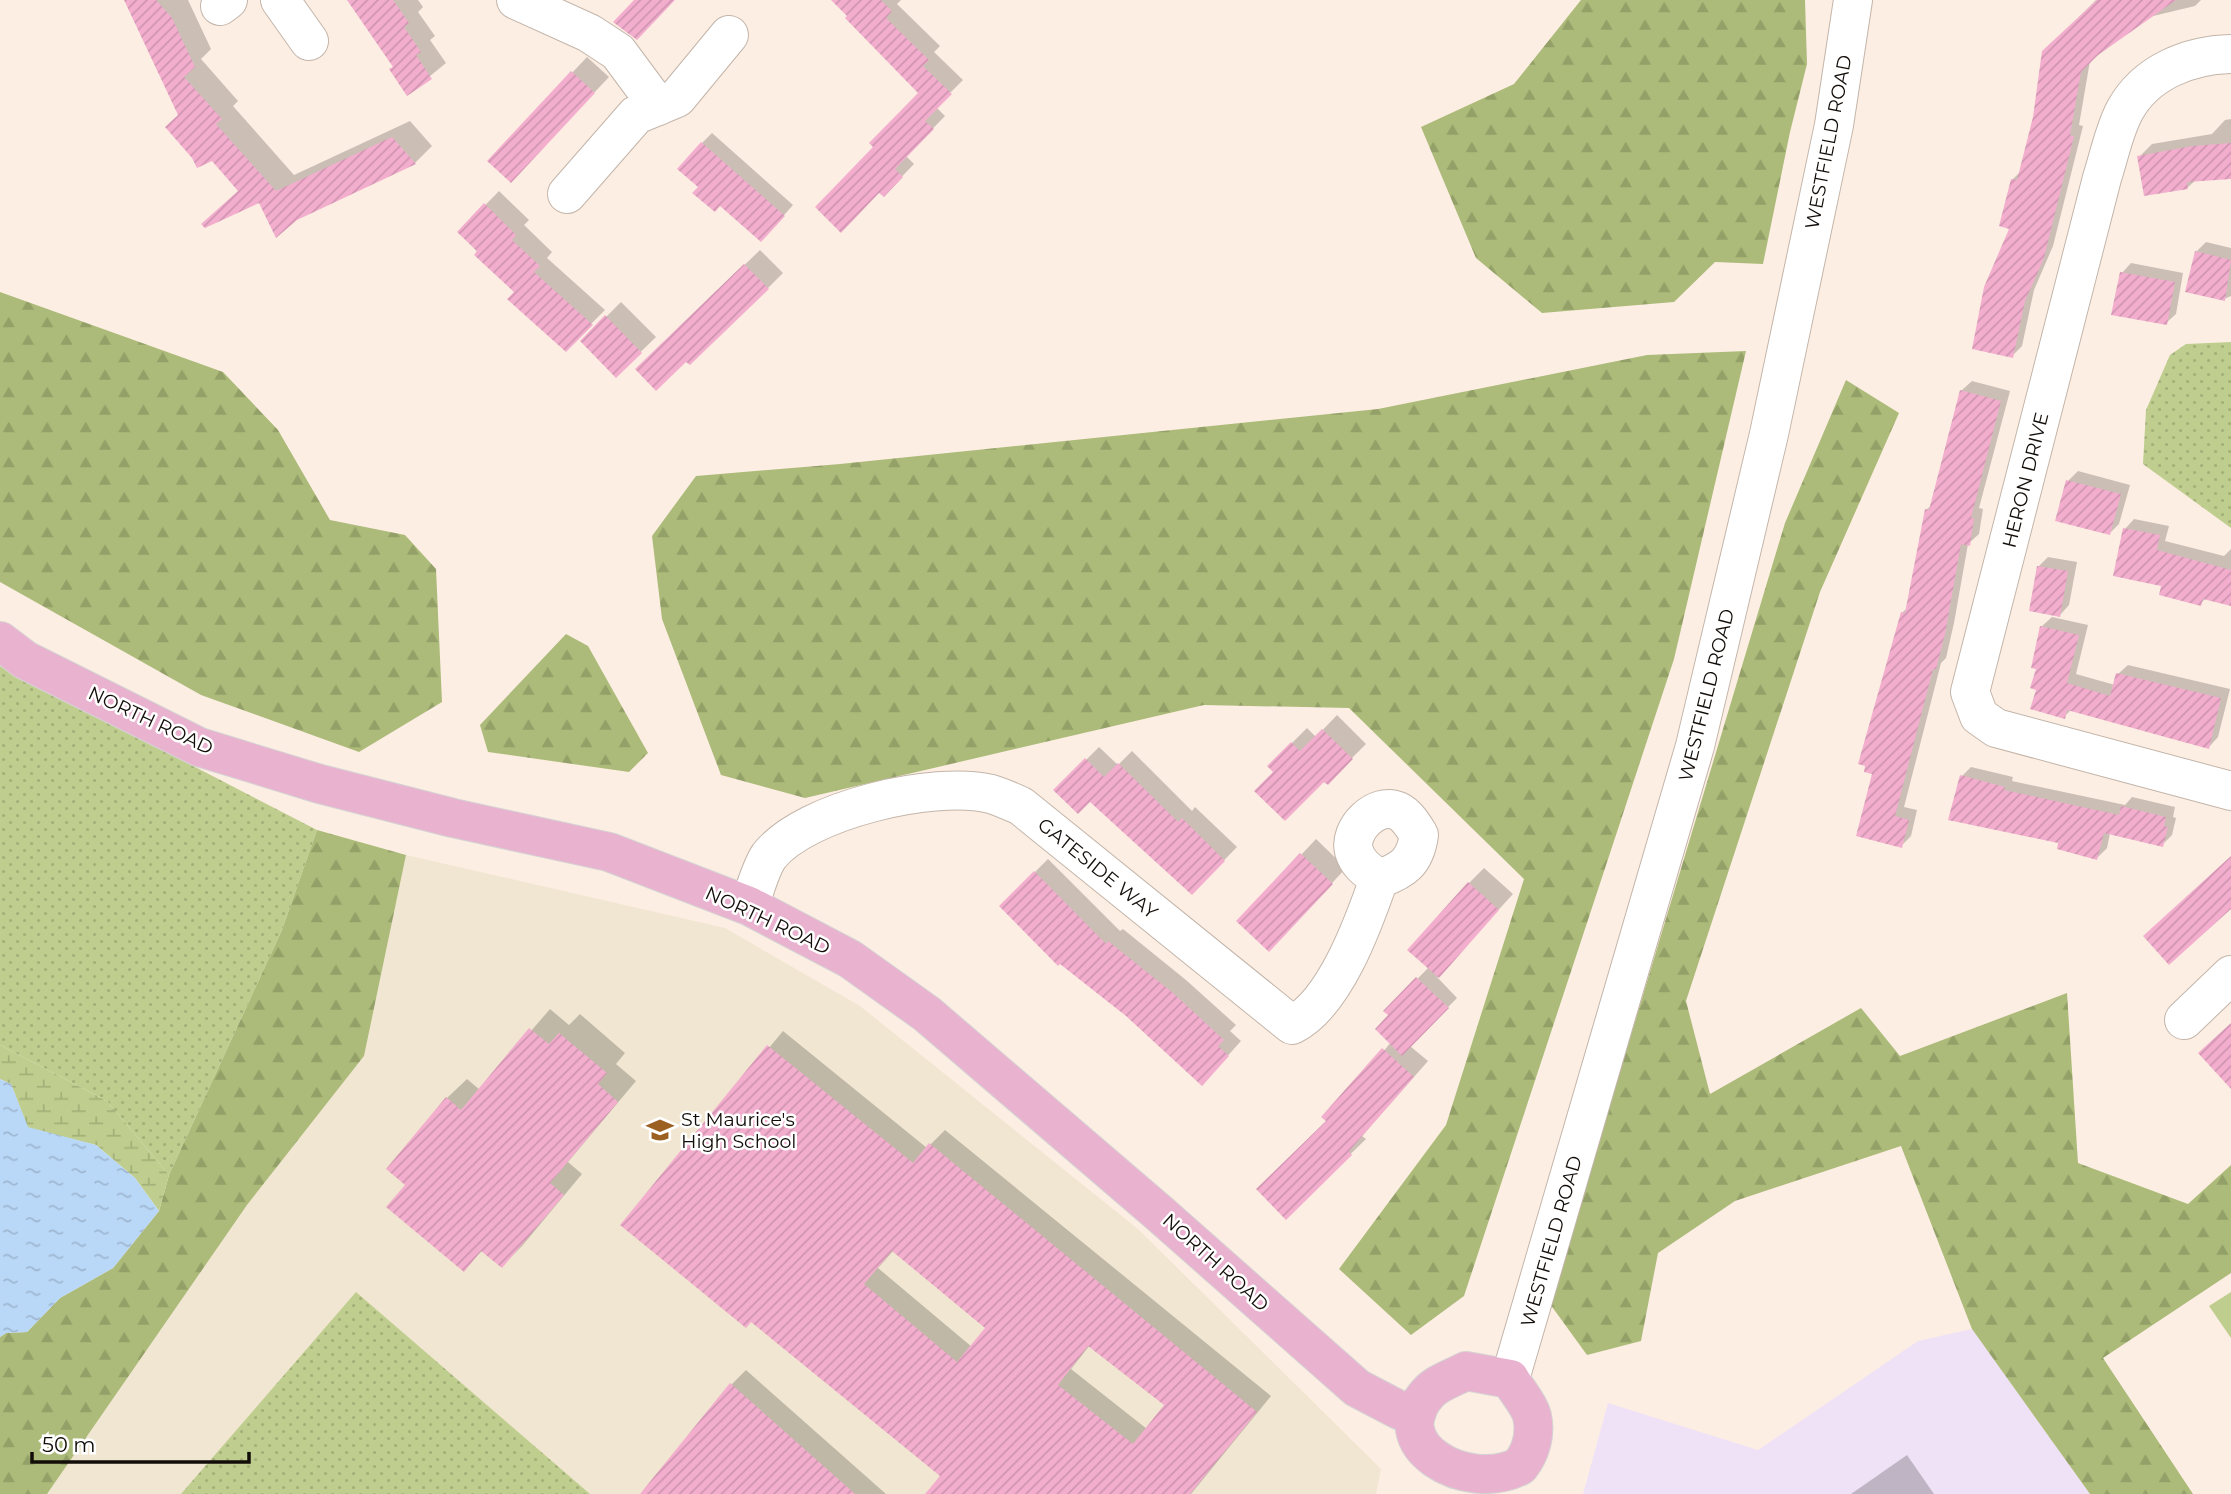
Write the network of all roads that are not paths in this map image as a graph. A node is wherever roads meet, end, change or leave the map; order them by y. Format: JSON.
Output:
{"nodes":[{"id":1,"x":280,"y":0,"type":"edge"},
{"id":2,"x":516,"y":0,"type":"edge"},
{"id":3,"x":1853,"y":0,"type":"edge"},
{"id":4,"x":559,"y":9,"type":"edge"},
{"id":5,"x":729,"y":35,"type":"dead end"},
{"id":6,"x":309,"y":41,"type":"dead end"},
{"id":7,"x":2231,"y":54,"type":"edge"},
{"id":8,"x":658,"y":106,"type":"junction"},
{"id":9,"x":567,"y":194,"type":"dead end"},
{"id":10,"x":0,"y":641,"type":"edge"},
{"id":11,"x":2231,"y":791,"type":"edge"},
{"id":12,"x":1379,"y":879,"type":"dead end"},
{"id":13,"x":749,"y":906,"type":"junction"},
{"id":14,"x":2231,"y":975,"type":"edge"},
{"id":15,"x":2184,"y":1020,"type":"dead end"},
{"id":16,"x":1510,"y":1379,"type":"junction"},
{"id":17,"x":1417,"y":1412,"type":"junction"},
{"id":18,"x":1460,"y":1491,"type":"edge"}],
"edges":[{"from":1,"to":6,"type":"street"},
{"from":2,"to":4,"type":"street"},
{"from":3,"to":16,"type":"street","name":"WESTFIELD ROAD"},
{"from":4,"to":8,"type":"street"},
{"from":5,"to":8,"type":"street"},
{"from":7,"to":11,"type":"street","name":"HERON DRIVE"},
{"from":8,"to":9,"type":"street"},
{"from":10,"to":13,"type":"main road","name":"NORTH ROAD"},
{"from":12,"to":13,"type":"street","name":"GATESIDE WAY"},
{"from":13,"to":17,"type":"main road","name":"NORTH ROAD"},
{"from":14,"to":15,"type":"street"},
{"from":16,"to":17,"type":"main road"},
{"from":16,"to":18,"type":"main road"},
{"from":17,"to":18,"type":"main road"}]}
